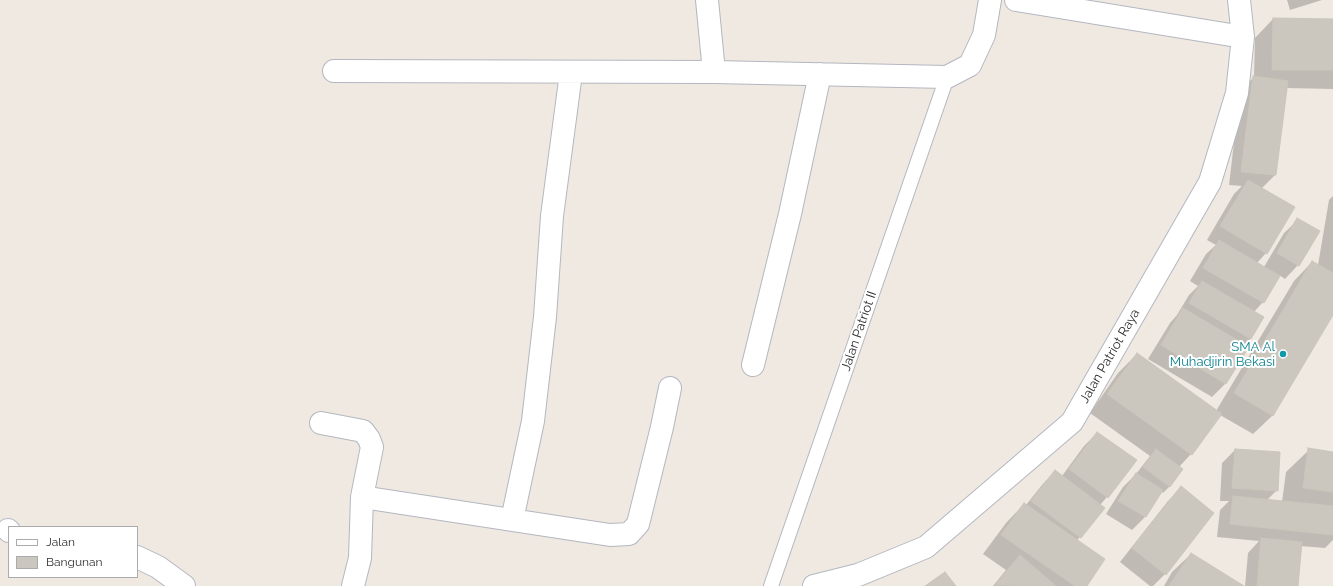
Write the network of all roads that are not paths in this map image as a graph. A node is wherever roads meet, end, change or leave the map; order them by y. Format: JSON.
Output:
{"nodes":[{"id":1,"x":707,"y":0,"type":"edge"},
{"id":2,"x":990,"y":0,"type":"edge"},
{"id":3,"x":1016,"y":0,"type":"edge"},
{"id":4,"x":1239,"y":0,"type":"edge"},
{"id":5,"x":1242,"y":37,"type":"junction"},
{"id":6,"x":334,"y":71,"type":"dead end"},
{"id":7,"x":714,"y":72,"type":"junction"},
{"id":8,"x":572,"y":73,"type":"junction"},
{"id":9,"x":820,"y":74,"type":"junction"},
{"id":10,"x":947,"y":77,"type":"junction"},
{"id":11,"x":753,"y":365,"type":"dead end"},
{"id":12,"x":670,"y":388,"type":"dead end"},
{"id":13,"x":321,"y":424,"type":"dead end"},
{"id":14,"x":362,"y":497,"type":"junction"},
{"id":15,"x":512,"y":520,"type":"junction"},
{"id":16,"x":138,"y":557,"type":"edge"},
{"id":17,"x":863,"y":581,"type":"edge"},
{"id":18,"x":184,"y":586,"type":"edge"},
{"id":19,"x":353,"y":586,"type":"edge"},
{"id":20,"x":771,"y":586,"type":"edge"},
{"id":21,"x":814,"y":586,"type":"edge"}],
"edges":[{"from":1,"to":7,"type":"street"},
{"from":2,"to":10,"type":"street"},
{"from":3,"to":5,"type":"street"},
{"from":4,"to":5,"type":"street","name":"Jalan Patriot Raya"},
{"from":5,"to":17,"type":"street","name":"Jalan Patriot Raya"},
{"from":6,"to":8,"type":"street"},
{"from":7,"to":8,"type":"street"},
{"from":7,"to":9,"type":"street"},
{"from":8,"to":15,"type":"street"},
{"from":9,"to":10,"type":"street"},
{"from":9,"to":11,"type":"street"},
{"from":10,"to":20,"type":"lane","name":"Jalan Patriot II"},
{"from":12,"to":15,"type":"street"},
{"from":13,"to":14,"type":"street"},
{"from":14,"to":15,"type":"street"},
{"from":14,"to":19,"type":"street"},
{"from":16,"to":18,"type":"street"},
{"from":17,"to":21,"type":"street","name":"Jalan Patriot Raya"}]}
